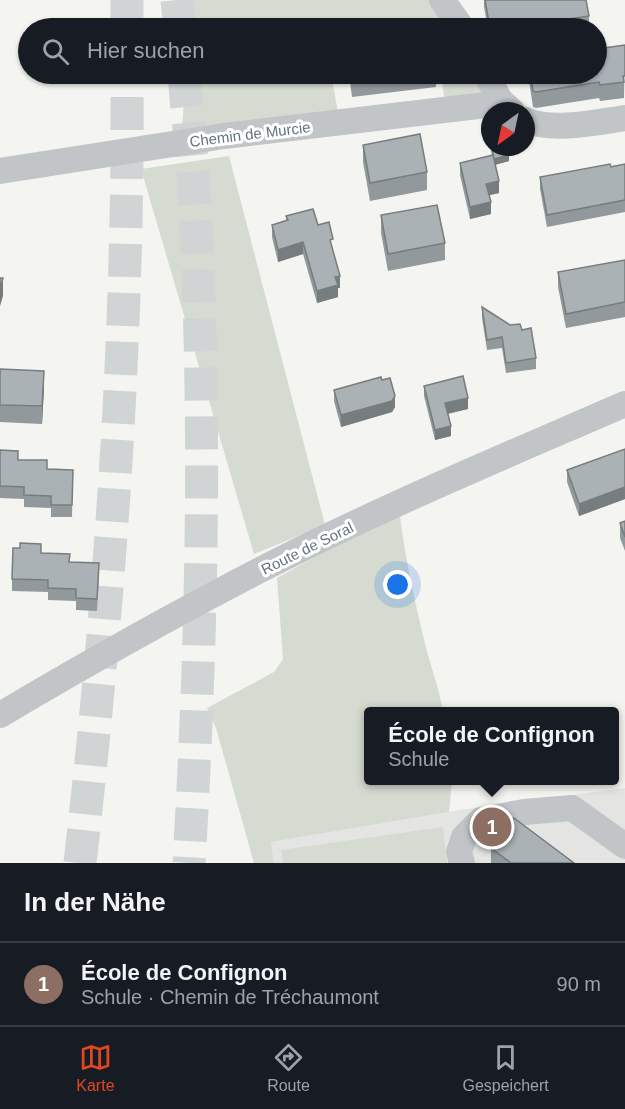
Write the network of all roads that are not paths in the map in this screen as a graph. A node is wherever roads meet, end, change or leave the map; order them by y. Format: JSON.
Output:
{"nodes":[{"id":1,"x":442,"y":0,"type":"edge"},
{"id":2,"x":455,"y":18,"type":"edge"},
{"id":3,"x":492,"y":84,"type":"edge"},
{"id":4,"x":504,"y":102,"type":"edge"},
{"id":5,"x":481,"y":106,"type":"edge"},
{"id":6,"x":625,"y":118,"type":"edge"},
{"id":7,"x":535,"y":123,"type":"edge"},
{"id":8,"x":0,"y":171,"type":"edge"},
{"id":9,"x":625,"y":404,"type":"edge"},
{"id":10,"x":0,"y":715,"type":"edge"},
{"id":11,"x":625,"y":846,"type":"edge"},
{"id":12,"x":460,"y":858,"type":"edge"}],
"edges":[{"from":1,"to":2,"type":"street"},
{"from":3,"to":4,"type":"street"},
{"from":5,"to":8,"type":"street","name":"Chemin de Murcie"},
{"from":6,"to":7,"type":"street"},
{"from":9,"to":10,"type":"street","name":"Route de Soral"},
{"from":11,"to":12,"type":"street"}]}
